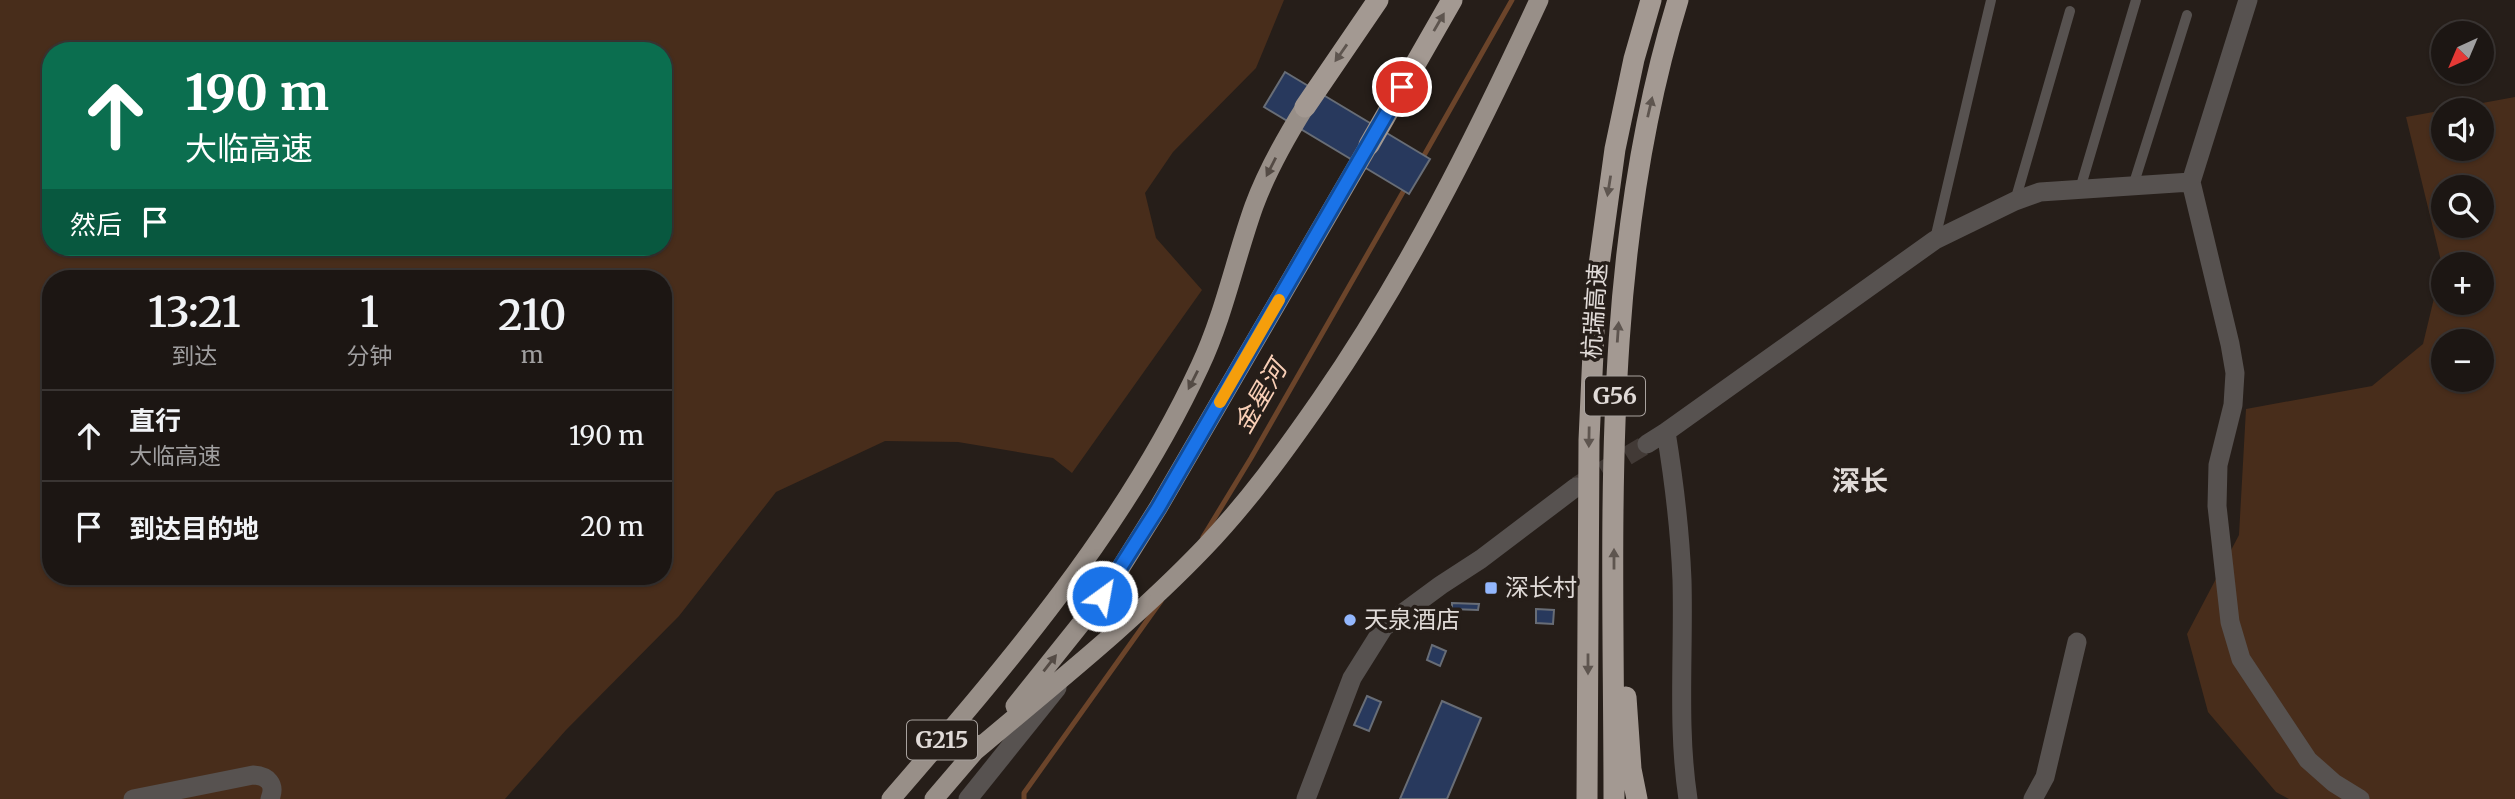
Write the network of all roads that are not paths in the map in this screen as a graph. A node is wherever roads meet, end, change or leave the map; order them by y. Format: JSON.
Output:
{"nodes":[{"id":1,"x":1378,"y":0,"type":"edge"},
{"id":2,"x":1452,"y":0,"type":"edge"},
{"id":3,"x":1539,"y":0,"type":"edge"},
{"id":4,"x":1651,"y":0,"type":"edge"},
{"id":5,"x":1678,"y":0,"type":"edge"},
{"id":6,"x":1991,"y":0,"type":"edge"},
{"id":7,"x":2136,"y":0,"type":"edge"},
{"id":8,"x":2248,"y":0,"type":"edge"},
{"id":9,"x":2070,"y":11,"type":"dead end"},
{"id":10,"x":2187,"y":15,"type":"dead end"},
{"id":11,"x":1305,"y":107,"type":"joint"},
{"id":12,"x":1369,"y":145,"type":"joint"},
{"id":13,"x":2191,"y":182,"type":"junction"},
{"id":14,"x":2133,"y":186,"type":"junction"},
{"id":15,"x":2080,"y":189,"type":"junction"},
{"id":16,"x":2015,"y":201,"type":"junction"},
{"id":17,"x":1935,"y":240,"type":"junction"},
{"id":18,"x":1665,"y":432,"type":"junction"},
{"id":19,"x":1647,"y":444,"type":"tunnel mouth"},
{"id":20,"x":1576,"y":486,"type":"tunnel mouth"},
{"id":21,"x":1614,"y":601,"type":"junction"},
{"id":22,"x":2077,"y":642,"type":"dead end"},
{"id":23,"x":1073,"y":669,"type":"junction"},
{"id":24,"x":1587,"y":695,"type":"junction"},
{"id":25,"x":949,"y":733,"type":"junction"},
{"id":26,"x":974,"y":752,"type":"junction"},
{"id":27,"x":133,"y":799,"type":"edge"},
{"id":28,"x":270,"y":799,"type":"edge"},
{"id":29,"x":891,"y":799,"type":"edge"},
{"id":30,"x":934,"y":799,"type":"edge"},
{"id":31,"x":968,"y":799,"type":"edge"},
{"id":32,"x":1306,"y":799,"type":"edge"},
{"id":33,"x":1577,"y":799,"type":"edge"},
{"id":34,"x":1587,"y":799,"type":"edge"},
{"id":35,"x":1614,"y":799,"type":"edge"},
{"id":36,"x":1637,"y":799,"type":"edge"},
{"id":37,"x":1688,"y":799,"type":"edge"},
{"id":38,"x":2033,"y":799,"type":"edge"},
{"id":39,"x":2360,"y":799,"type":"edge"}],
"edges":[{"from":1,"to":11,"type":"highway","one_way":true},
{"from":12,"to":2,"type":"highway","one_way":true},
{"from":3,"to":23,"type":"highway","number":"G215"},
{"from":4,"to":24,"type":"highway","name":"杭瑞高速","number":"G56","one_way":true},
{"from":21,"to":5,"type":"highway","name":"杭瑞高速","number":"G56","one_way":true},
{"from":6,"to":17,"type":"lane"},
{"from":7,"to":15,"type":"lane"},
{"from":8,"to":13,"type":"street"},
{"from":9,"to":16,"type":"lane"},
{"from":10,"to":14,"type":"lane"},
{"from":11,"to":25,"type":"highway","number":"G215","one_way":true},
{"from":26,"to":12,"type":"highway","one_way":true},
{"from":13,"to":14,"type":"street"},
{"from":13,"to":39,"type":"street"},
{"from":14,"to":15,"type":"street"},
{"from":15,"to":16,"type":"street"},
{"from":16,"to":17,"type":"street"},
{"from":17,"to":18,"type":"street"},
{"from":18,"to":19,"type":"street"},
{"from":18,"to":37,"type":"street"},
{"from":20,"to":32,"type":"street"},
{"from":21,"to":35,"type":"highway","name":"杭瑞高速","number":"G56"},
{"from":21,"to":36,"type":"highway"},
{"from":22,"to":38,"type":"street"},
{"from":23,"to":26,"type":"highway","number":"G215"},
{"from":23,"to":31,"type":"street"},
{"from":24,"to":33,"type":"highway"},
{"from":24,"to":34,"type":"highway","name":"杭瑞高速","number":"G56"},
{"from":25,"to":26,"type":"highway"},
{"from":25,"to":29,"type":"highway","number":"G215"},
{"from":26,"to":30,"type":"highway","number":"G215"},
{"from":27,"to":28,"type":"street"}]}
